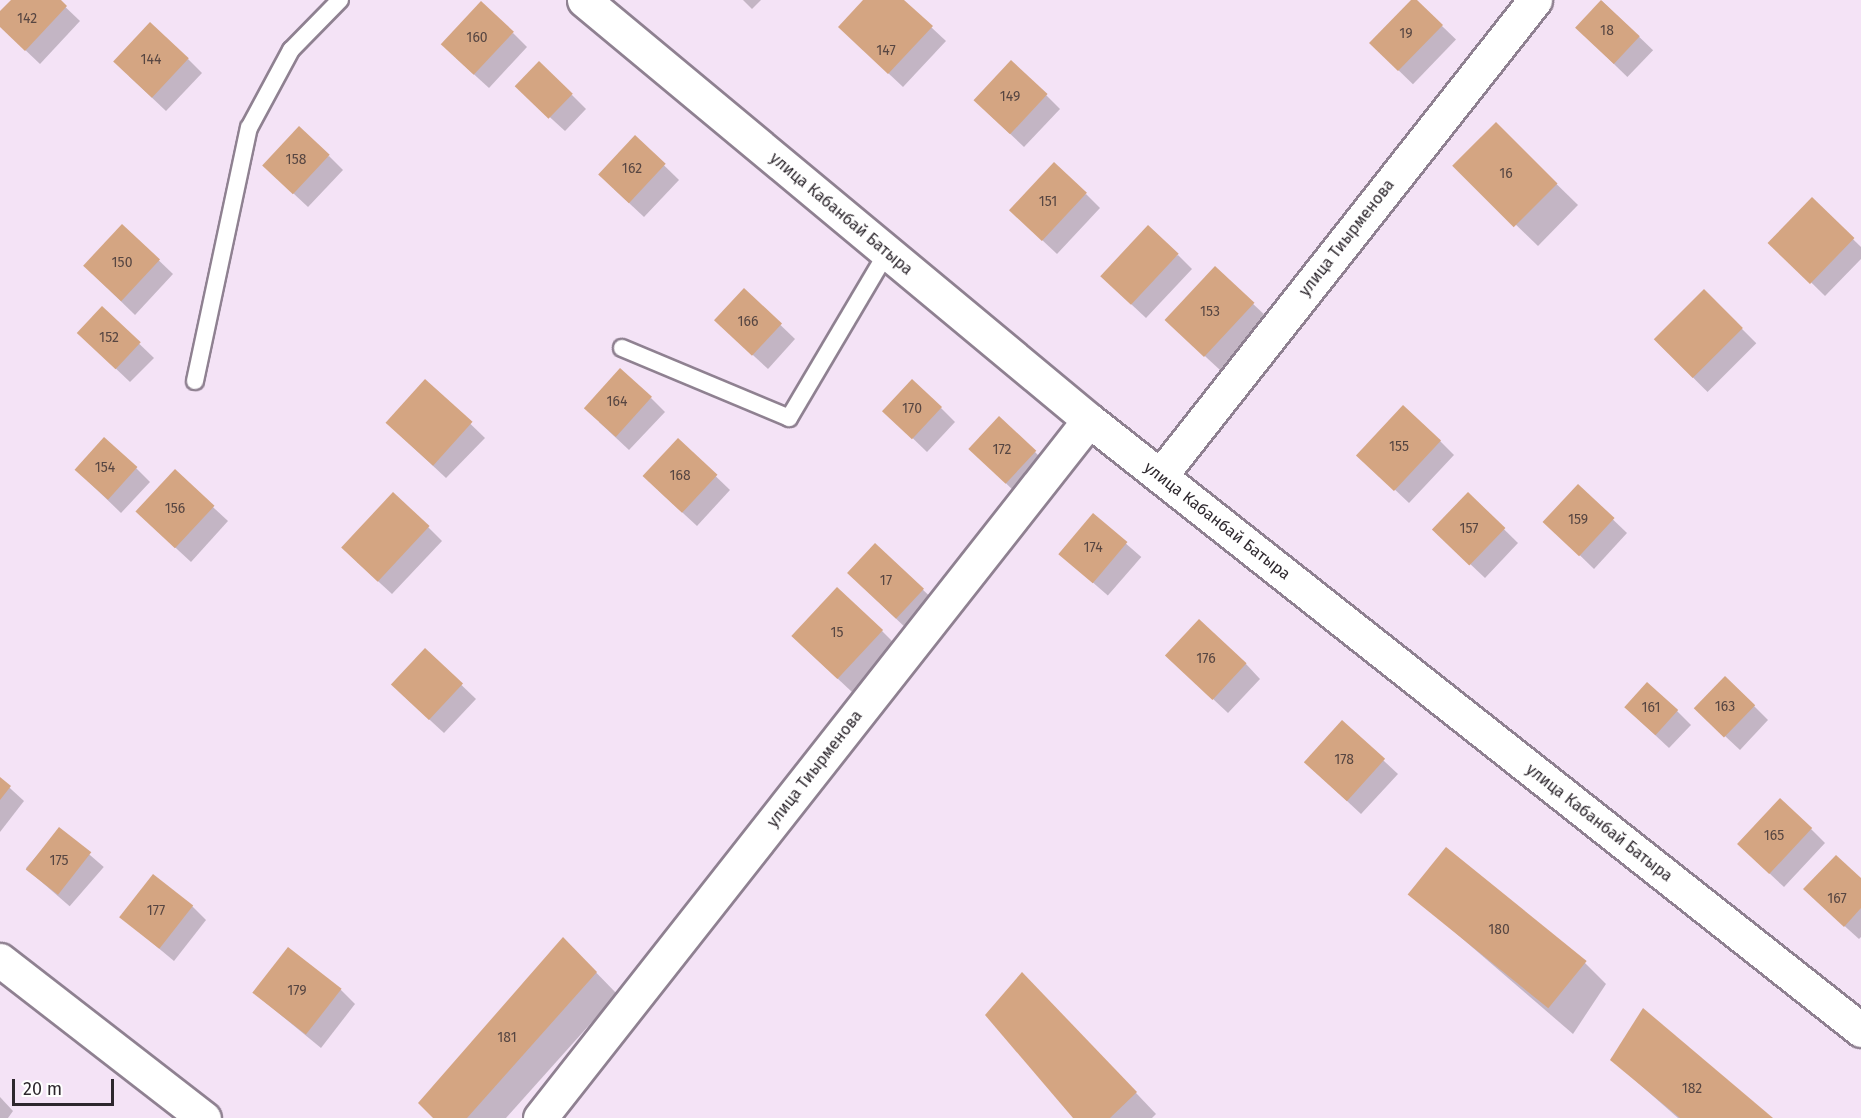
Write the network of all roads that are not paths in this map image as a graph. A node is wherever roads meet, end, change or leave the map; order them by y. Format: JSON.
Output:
{"nodes":[{"id":1,"x":340,"y":0,"type":"edge"},
{"id":2,"x":584,"y":0,"type":"edge"},
{"id":3,"x":1535,"y":0,"type":"edge"},
{"id":4,"x":887,"y":252,"type":"junction"},
{"id":5,"x":622,"y":348,"type":"dead end"},
{"id":6,"x":195,"y":381,"type":"dead end"},
{"id":7,"x":1089,"y":420,"type":"junction"},
{"id":8,"x":1160,"y":476,"type":"junction"},
{"id":9,"x":0,"y":960,"type":"edge"},
{"id":10,"x":1861,"y":1030,"type":"edge"},
{"id":11,"x":204,"y":1118,"type":"edge"},
{"id":12,"x":540,"y":1118,"type":"edge"}],
"edges":[{"from":1,"to":6,"type":"lane"},
{"from":2,"to":4,"type":"street","name":"улица Кабанбай Батыра"},
{"from":3,"to":8,"type":"street","name":"улица Тиырменова"},
{"from":4,"to":5,"type":"lane"},
{"from":4,"to":7,"type":"street","name":"улица Кабанбай Батыра"},
{"from":7,"to":8,"type":"street","name":"улица Кабанбай Батыра"},
{"from":7,"to":12,"type":"street","name":"улица Тиырменова"},
{"from":8,"to":10,"type":"street","name":"улица Кабанбай Батыра"},
{"from":9,"to":11,"type":"street"}]}
